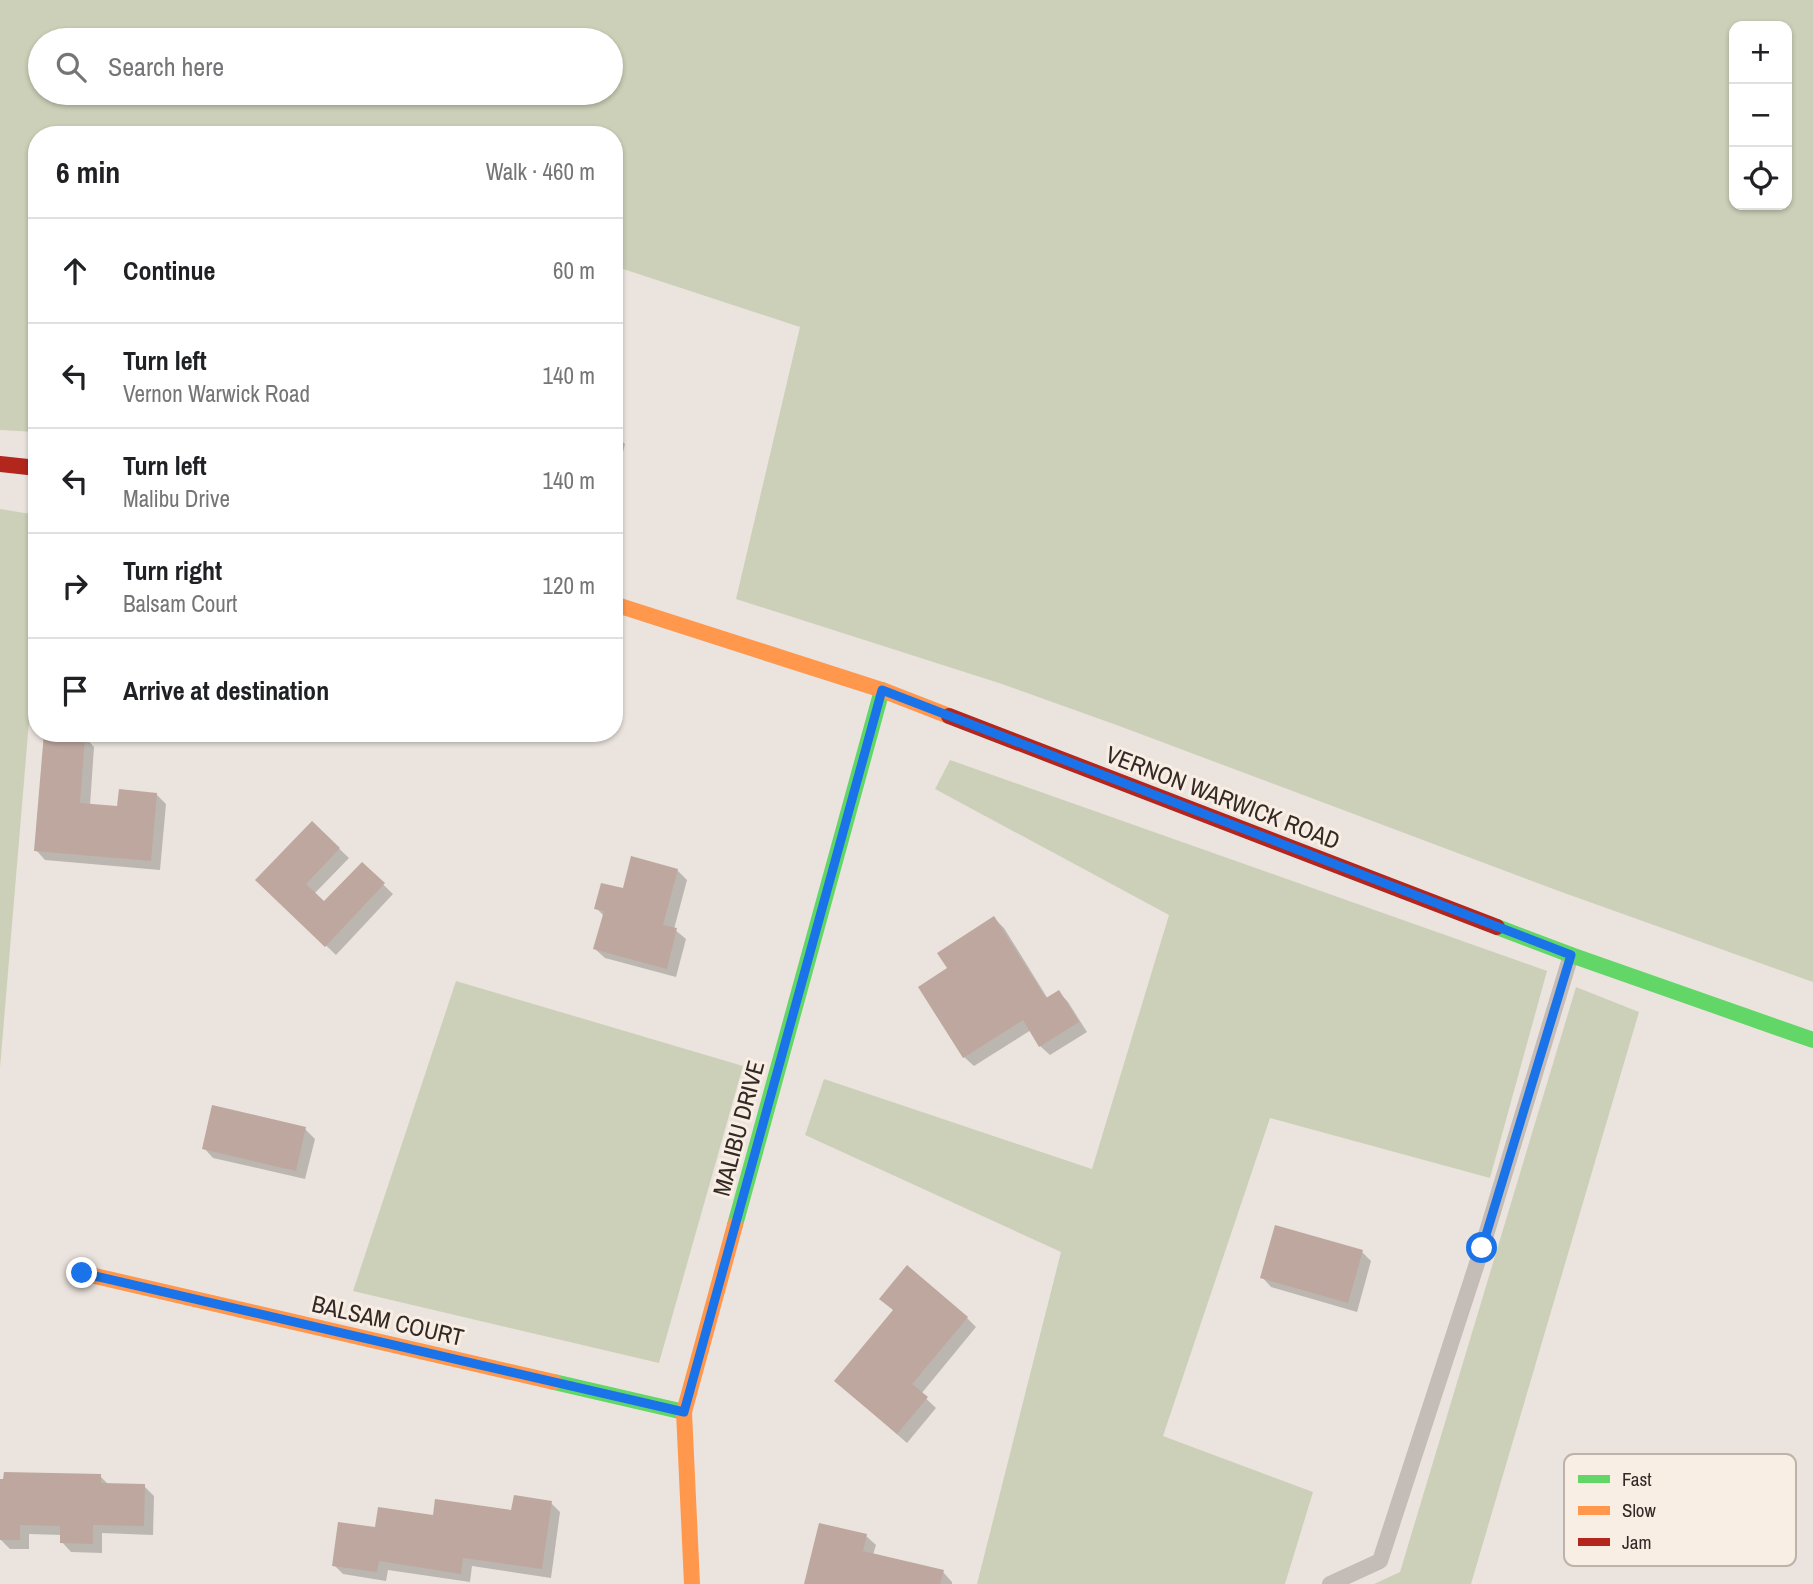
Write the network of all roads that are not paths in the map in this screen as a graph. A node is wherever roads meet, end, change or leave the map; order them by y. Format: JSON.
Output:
{"nodes":[{"id":1,"x":0,"y":464,"type":"edge"},
{"id":2,"x":28,"y":467,"type":"edge"},
{"id":3,"x":623,"y":607,"type":"edge"},
{"id":4,"x":882,"y":690,"type":"junction"},
{"id":5,"x":1571,"y":955,"type":"junction"},
{"id":6,"x":1813,"y":1040,"type":"edge"},
{"id":7,"x":82,"y":1273,"type":"dead end"},
{"id":8,"x":684,"y":1412,"type":"junction"},
{"id":9,"x":692,"y":1584,"type":"edge"},
{"id":10,"x":1330,"y":1584,"type":"edge"}],
"edges":[{"from":1,"to":2,"type":"street"},
{"from":3,"to":4,"type":"street","name":"VERNON WARWICK ROAD"},
{"from":4,"to":5,"type":"street","name":"VERNON WARWICK ROAD"},
{"from":4,"to":8,"type":"street","name":"MALIBU DRIVE"},
{"from":5,"to":6,"type":"street","name":"VERNON WARWICK ROAD"},
{"from":5,"to":10,"type":"lane"},
{"from":7,"to":8,"type":"street","name":"BALSAM COURT"},
{"from":8,"to":9,"type":"street","name":"MALIBU DRIVE"}]}
